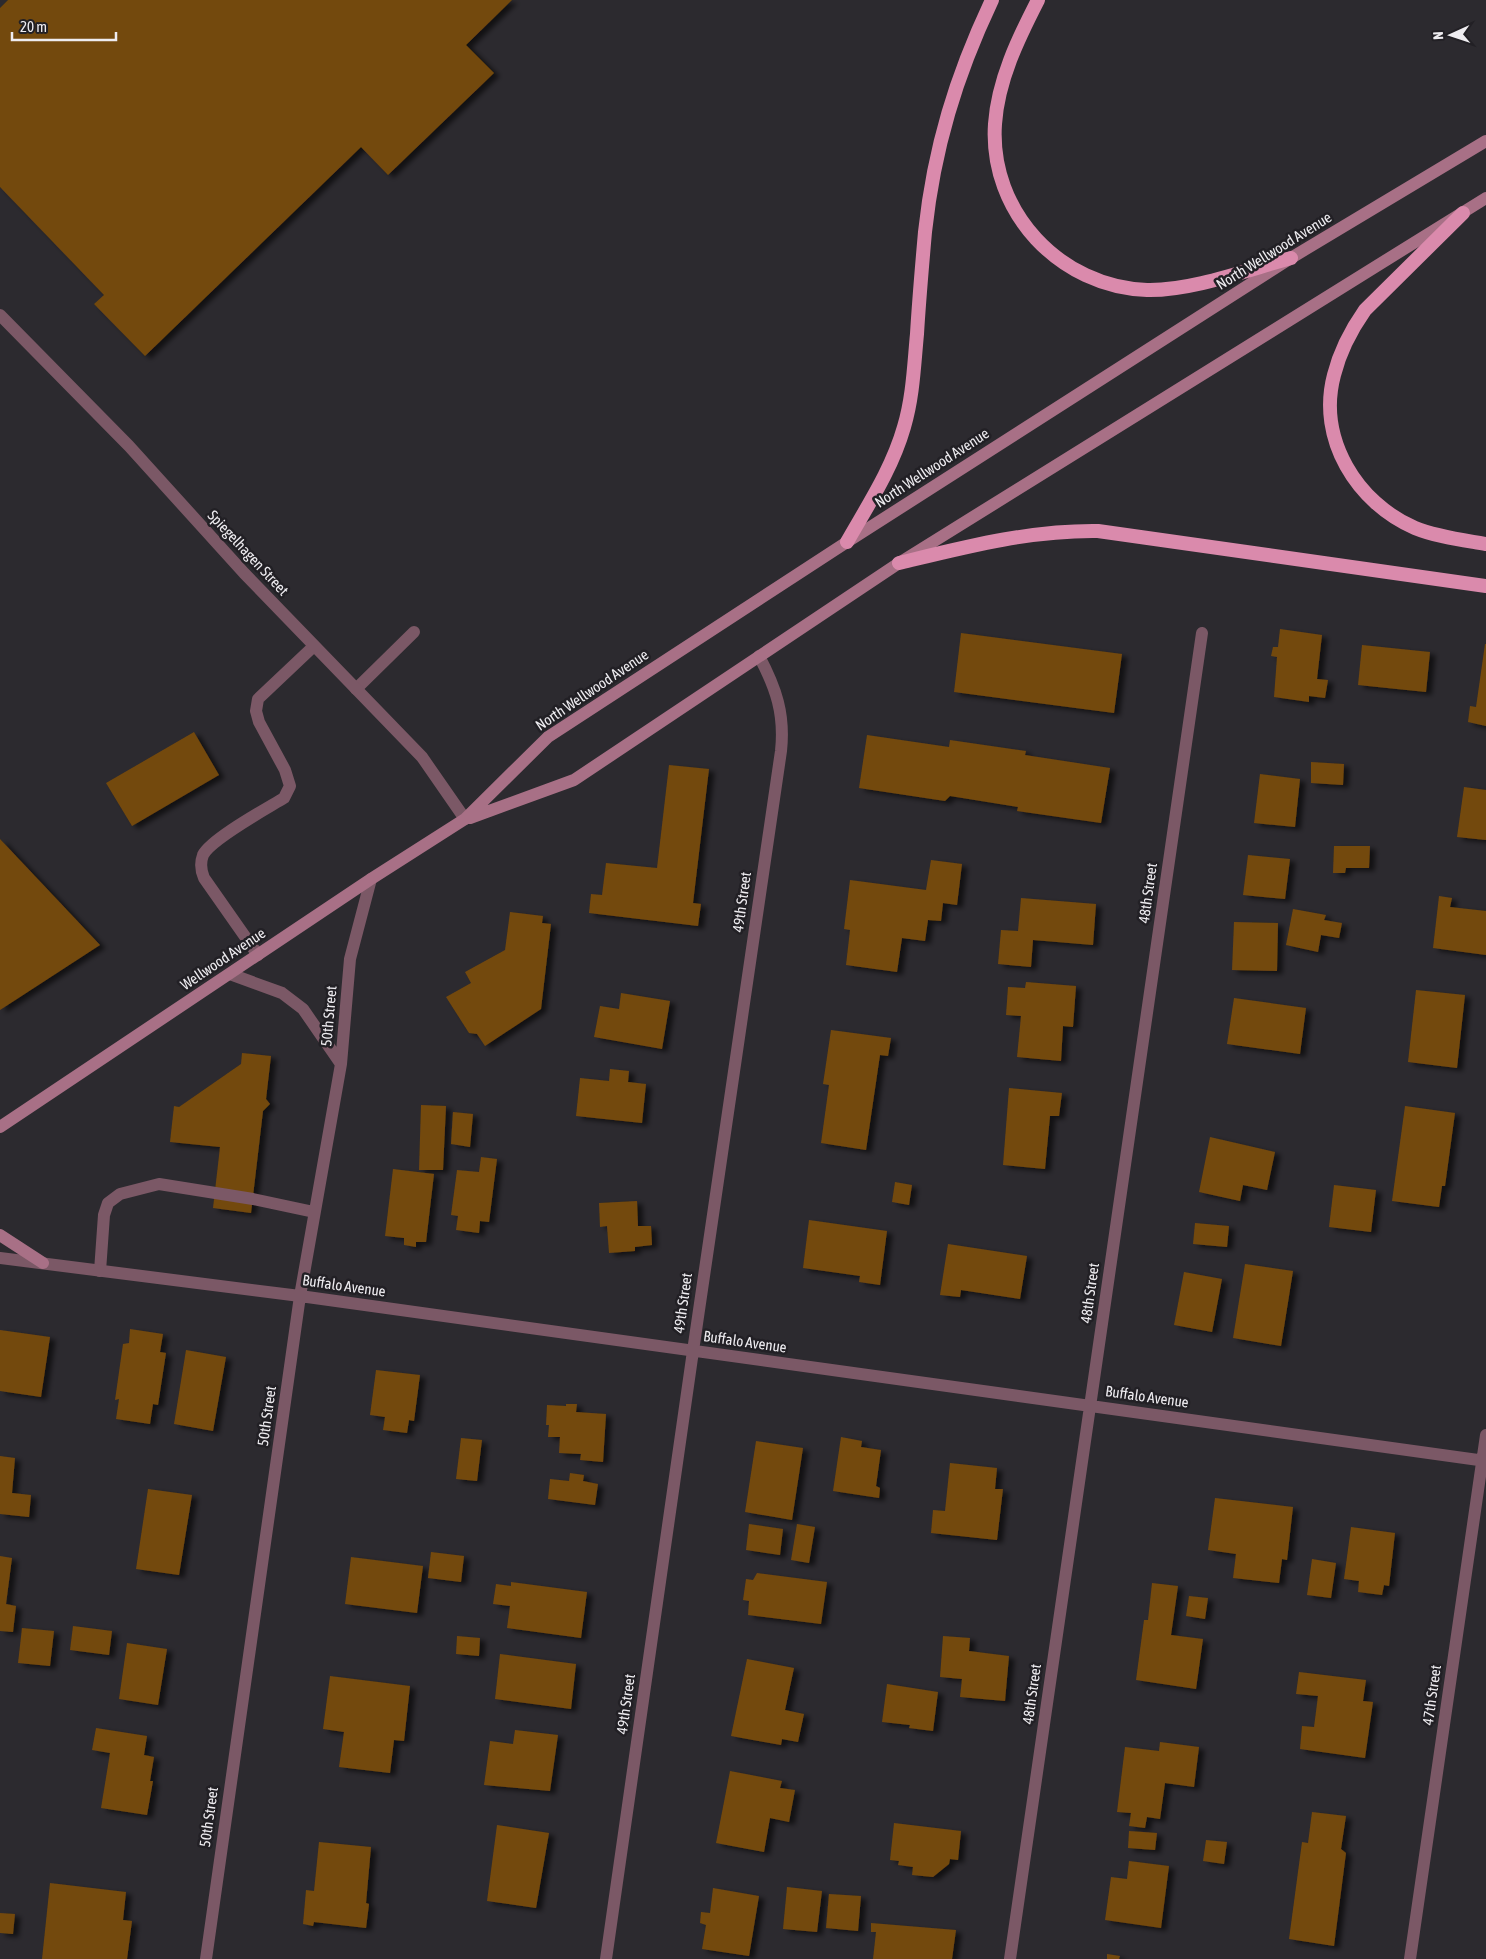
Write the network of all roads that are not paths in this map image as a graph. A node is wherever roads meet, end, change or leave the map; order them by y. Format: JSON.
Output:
{"nodes":[{"id":1,"x":992,"y":0,"type":"edge"},
{"id":2,"x":1038,"y":0,"type":"edge"},
{"id":3,"x":1483,"y":143,"type":"edge"},
{"id":4,"x":1486,"y":198,"type":"edge"},
{"id":5,"x":1463,"y":213,"type":"junction"},
{"id":6,"x":1290,"y":258,"type":"junction"},
{"id":7,"x":0,"y":315,"type":"edge"},
{"id":8,"x":846,"y":542,"type":"junction"},
{"id":9,"x":1486,"y":544,"type":"edge"},
{"id":10,"x":899,"y":563,"type":"junction"},
{"id":11,"x":1486,"y":586,"type":"edge"},
{"id":12,"x":414,"y":632,"type":"dead end"},
{"id":13,"x":1202,"y":633,"type":"dead end"},
{"id":14,"x":314,"y":646,"type":"junction"},
{"id":15,"x":758,"y":656,"type":"junction"},
{"id":16,"x":356,"y":689,"type":"junction"},
{"id":17,"x":465,"y":819,"type":"junction"},
{"id":18,"x":371,"y":879,"type":"junction"},
{"id":19,"x":258,"y":955,"type":"junction"},
{"id":20,"x":230,"y":974,"type":"junction"},
{"id":21,"x":341,"y":1064,"type":"junction"},
{"id":22,"x":0,"y":1127,"type":"edge"},
{"id":23,"x":314,"y":1212,"type":"junction"},
{"id":24,"x":0,"y":1235,"type":"edge"},
{"id":25,"x":0,"y":1258,"type":"edge"},
{"id":26,"x":43,"y":1263,"type":"junction"},
{"id":27,"x":100,"y":1271,"type":"junction"},
{"id":28,"x":300,"y":1296,"type":"junction"},
{"id":29,"x":693,"y":1351,"type":"junction"},
{"id":30,"x":1090,"y":1406,"type":"junction"},
{"id":31,"x":1486,"y":1435,"type":"edge"},
{"id":32,"x":1484,"y":1461,"type":"edge"},
{"id":33,"x":206,"y":1959,"type":"edge"},
{"id":34,"x":606,"y":1959,"type":"edge"},
{"id":35,"x":1010,"y":1959,"type":"edge"},
{"id":36,"x":1410,"y":1959,"type":"edge"}],
"edges":[{"from":1,"to":8,"type":"highway"},
{"from":2,"to":6,"type":"highway"},
{"from":3,"to":6,"type":"main road","name":"North Wellwood Avenue"},
{"from":4,"to":5,"type":"main road"},
{"from":5,"to":9,"type":"highway"},
{"from":5,"to":10,"type":"main road"},
{"from":6,"to":8,"type":"main road","name":"North Wellwood Avenue"},
{"from":7,"to":14,"type":"street","name":"Spiegelhagen Street"},
{"from":8,"to":17,"type":"main road","name":"North Wellwood Avenue"},
{"from":10,"to":11,"type":"highway"},
{"from":10,"to":15,"type":"main road"},
{"from":12,"to":16,"type":"street"},
{"from":13,"to":30,"type":"street","name":"48th Street"},
{"from":14,"to":16,"type":"street","name":"Spiegelhagen Street"},
{"from":14,"to":19,"type":"street"},
{"from":15,"to":17,"type":"main road"},
{"from":15,"to":29,"type":"street","name":"49th Street"},
{"from":16,"to":17,"type":"street","name":"Spiegelhagen Street"},
{"from":17,"to":18,"type":"main road","name":"Wellwood Avenue"},
{"from":18,"to":19,"type":"main road","name":"Wellwood Avenue"},
{"from":18,"to":21,"type":"street","name":"50th Street"},
{"from":19,"to":20,"type":"main road","name":"Wellwood Avenue"},
{"from":20,"to":21,"type":"street"},
{"from":20,"to":22,"type":"main road","name":"Wellwood Avenue"},
{"from":21,"to":23,"type":"street","name":"50th Street"},
{"from":23,"to":27,"type":"street"},
{"from":23,"to":28,"type":"street","name":"50th Street"},
{"from":24,"to":26,"type":"main road"},
{"from":25,"to":26,"type":"street","name":"Buffalo Avenue"},
{"from":26,"to":27,"type":"street","name":"Buffalo Avenue"},
{"from":27,"to":28,"type":"street","name":"Buffalo Avenue"},
{"from":28,"to":29,"type":"street","name":"Buffalo Avenue"},
{"from":28,"to":33,"type":"street","name":"50th Street"},
{"from":29,"to":30,"type":"street","name":"Buffalo Avenue"},
{"from":29,"to":34,"type":"street","name":"49th Street"},
{"from":30,"to":32,"type":"street","name":"Buffalo Avenue"},
{"from":30,"to":35,"type":"street","name":"48th Street"},
{"from":31,"to":32,"type":"street","name":"47th Street"},
{"from":32,"to":36,"type":"street","name":"47th Street"}]}
